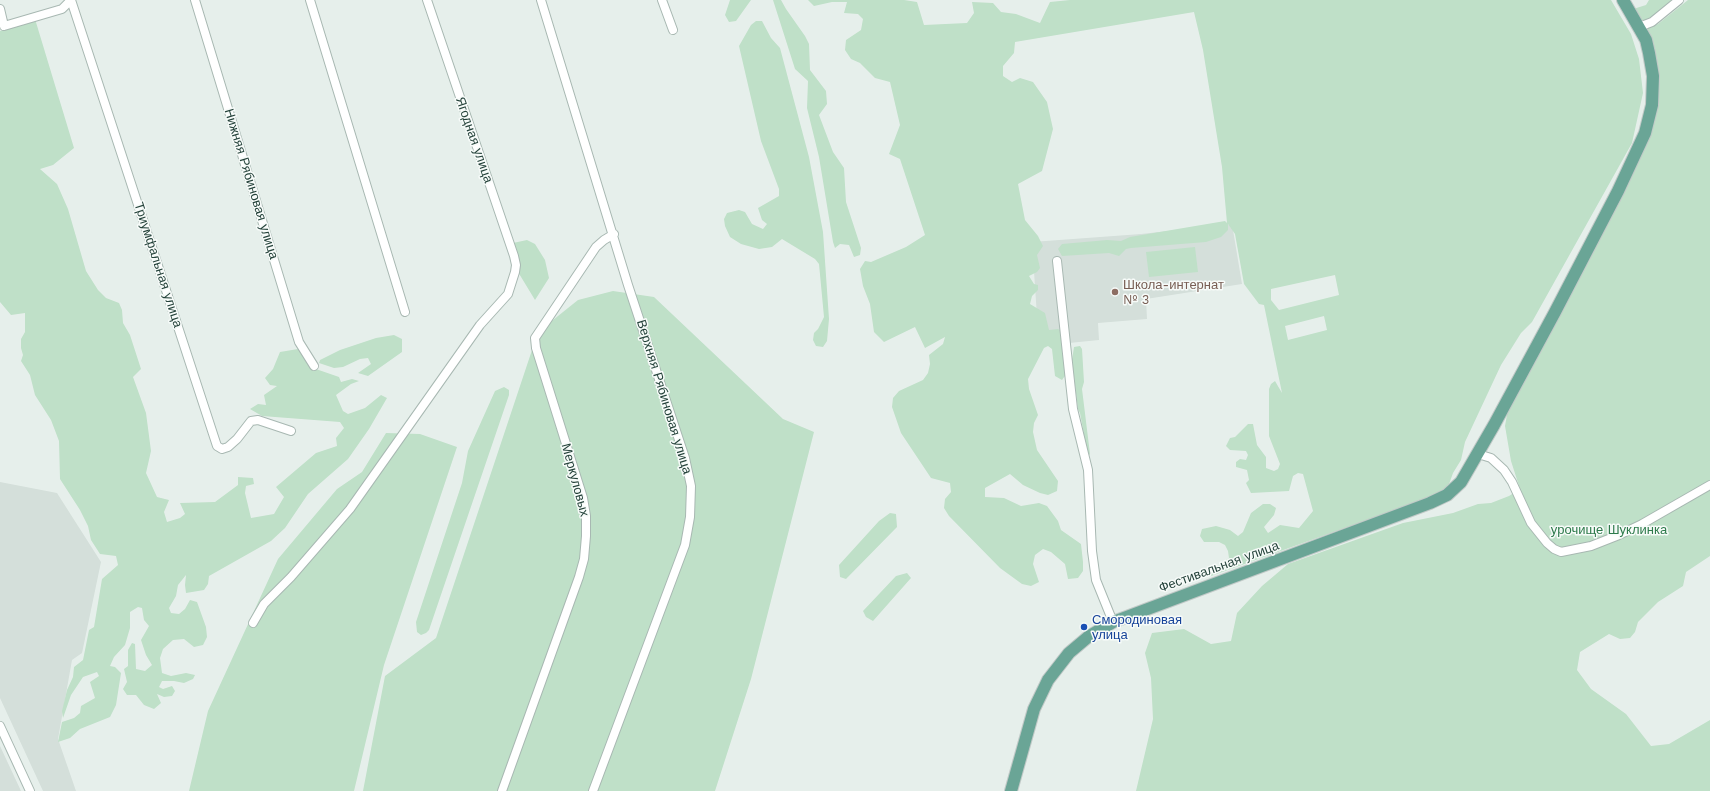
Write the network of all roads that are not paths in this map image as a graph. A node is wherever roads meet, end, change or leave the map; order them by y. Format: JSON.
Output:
{"nodes":[{"id":1,"x":71,"y":0,"type":"edge"},
{"id":2,"x":195,"y":0,"type":"edge"},
{"id":3,"x":310,"y":0,"type":"edge"},
{"id":4,"x":427,"y":0,"type":"edge"},
{"id":5,"x":541,"y":0,"type":"edge"},
{"id":6,"x":662,"y":0,"type":"edge"},
{"id":7,"x":1623,"y":0,"type":"edge"},
{"id":8,"x":1680,"y":0,"type":"edge"},
{"id":9,"x":0,"y":9,"type":"edge"},
{"id":10,"x":1639,"y":27,"type":"junction"},
{"id":11,"x":672,"y":30,"type":"dead end"},
{"id":12,"x":614,"y":234,"type":"junction"},
{"id":13,"x":1056,"y":261,"type":"dead end"},
{"id":14,"x":405,"y":312,"type":"dead end"},
{"id":15,"x":314,"y":366,"type":"dead end"},
{"id":16,"x":291,"y":431,"type":"dead end"},
{"id":17,"x":1478,"y":454,"type":"junction"},
{"id":18,"x":1710,"y":485,"type":"edge"},
{"id":19,"x":1112,"y":622,"type":"junction"},
{"id":20,"x":253,"y":623,"type":"dead end"},
{"id":21,"x":0,"y":726,"type":"edge"},
{"id":22,"x":30,"y":791,"type":"edge"},
{"id":23,"x":502,"y":791,"type":"edge"},
{"id":24,"x":594,"y":791,"type":"edge"},
{"id":25,"x":1011,"y":791,"type":"edge"}],
"edges":[{"from":1,"to":9,"type":"street"},
{"from":1,"to":16,"type":"street","name":"Триумфальная улица"},
{"from":2,"to":15,"type":"street","name":"Нижняя Рябиновая улица"},
{"from":3,"to":14,"type":"street"},
{"from":4,"to":20,"type":"street","name":"Ягодная улица"},
{"from":5,"to":12,"type":"street","name":"Верхняя Рябиновая улица"},
{"from":6,"to":11,"type":"street"},
{"from":7,"to":10,"type":"main road","name":"Фестивальная улица"},
{"from":8,"to":10,"type":"street"},
{"from":10,"to":17,"type":"main road","name":"Фестивальная улица"},
{"from":12,"to":23,"type":"street","name":"Меркуловых"},
{"from":12,"to":24,"type":"street","name":"Верхняя Рябиновая улица"},
{"from":13,"to":19,"type":"street"},
{"from":17,"to":18,"type":"street"},
{"from":17,"to":19,"type":"main road","name":"Фестивальная улица"},
{"from":19,"to":25,"type":"main road","name":"Фестивальная улица"},
{"from":21,"to":22,"type":"street"}]}
